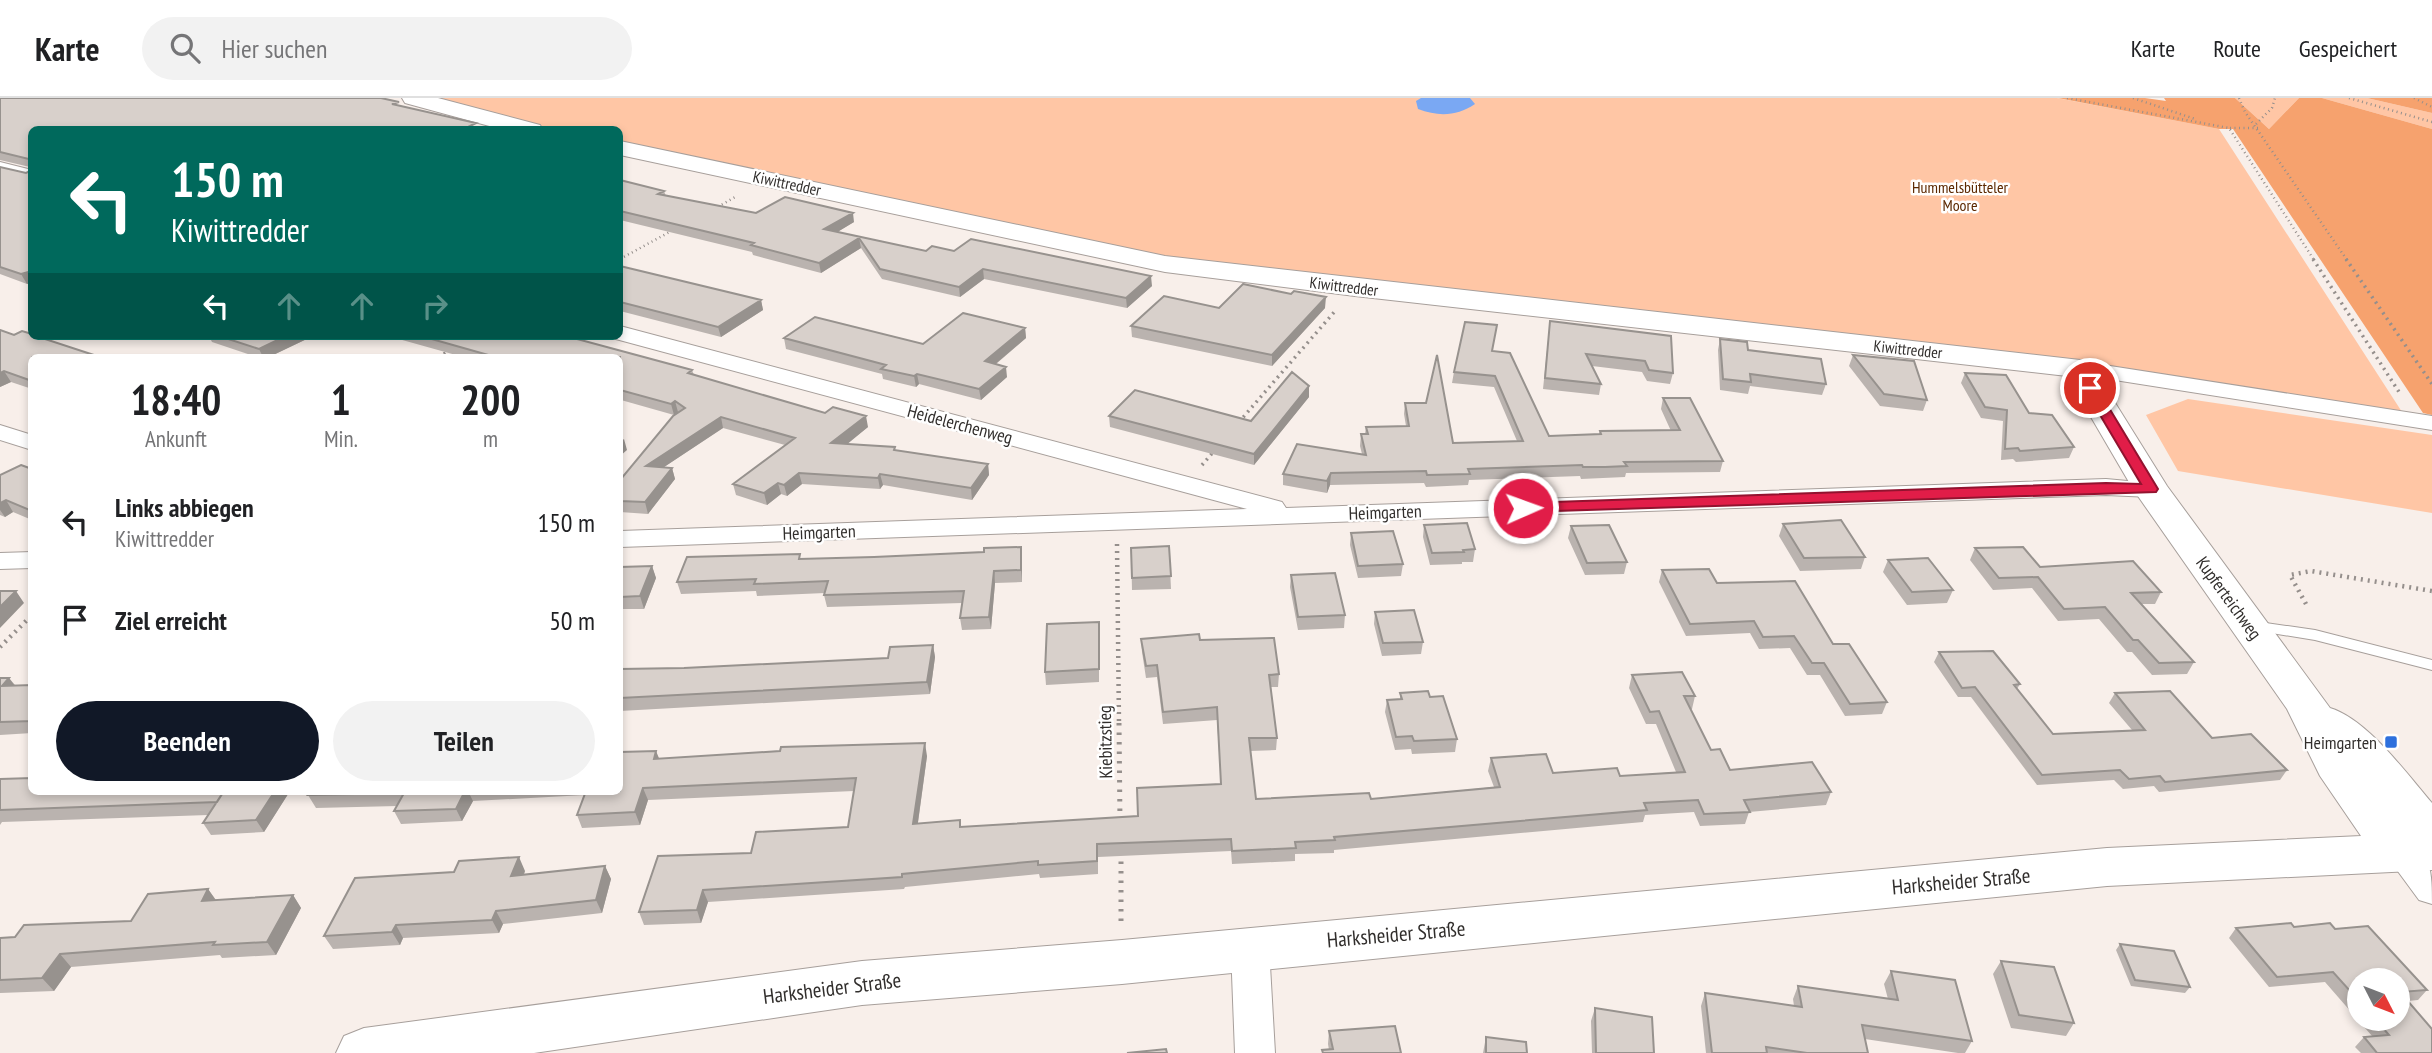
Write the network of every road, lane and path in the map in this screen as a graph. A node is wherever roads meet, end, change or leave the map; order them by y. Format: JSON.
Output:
{"nodes":[{"id":1,"x":413,"y":98,"type":"edge"},
{"id":2,"x":2067,"y":98,"type":"edge"},
{"id":3,"x":2133,"y":98,"type":"edge"},
{"id":4,"x":2239,"y":98,"type":"edge"},
{"id":5,"x":2275,"y":98,"type":"edge"},
{"id":6,"x":2349,"y":98,"type":"edge"},
{"id":7,"x":2414,"y":98,"type":"edge"},
{"id":8,"x":2432,"y":107,"type":"edge"},
{"id":9,"x":2432,"y":122,"type":"edge"},
{"id":10,"x":2211,"y":125,"type":"junction"},
{"id":11,"x":517,"y":126,"type":"edge"},
{"id":12,"x":2257,"y":126,"type":"junction"},
{"id":13,"x":2229,"y":128,"type":"junction"},
{"id":14,"x":623,"y":149,"type":"edge"},
{"id":15,"x":0,"y":167,"type":"edge"},
{"id":16,"x":28,"y":174,"type":"edge"},
{"id":17,"x":768,"y":179,"type":"junction"},
{"id":18,"x":711,"y":210,"type":"edge"},
{"id":19,"x":677,"y":228,"type":"edge"},
{"id":20,"x":623,"y":257,"type":"edge"},
{"id":21,"x":1355,"y":288,"type":"junction"},
{"id":22,"x":623,"y":334,"type":"edge"},
{"id":23,"x":457,"y":346,"type":"edge"},
{"id":24,"x":443,"y":354,"type":"edge"},
{"id":25,"x":2078,"y":368,"type":"junction"},
{"id":26,"x":2432,"y":384,"type":"edge"},
{"id":27,"x":2424,"y":421,"type":"edge"},
{"id":28,"x":1239,"y":422,"type":"edge"},
{"id":29,"x":0,"y":432,"type":"edge"},
{"id":30,"x":28,"y":442,"type":"edge"},
{"id":31,"x":1221,"y":443,"type":"edge"},
{"id":32,"x":1185,"y":484,"type":"junction"},
{"id":33,"x":2151,"y":489,"type":"junction"},
{"id":34,"x":1301,"y":515,"type":"junction"},
{"id":35,"x":1117,"y":522,"type":"junction"},
{"id":36,"x":623,"y":539,"type":"edge"},
{"id":37,"x":28,"y":560,"type":"edge"},
{"id":38,"x":0,"y":561,"type":"edge"},
{"id":39,"x":2432,"y":592,"type":"edge"},
{"id":40,"x":2306,"y":604,"type":"dead end"},
{"id":41,"x":28,"y":619,"type":"edge"},
{"id":42,"x":2248,"y":625,"type":"junction"},
{"id":43,"x":0,"y":647,"type":"edge"},
{"id":44,"x":2432,"y":665,"type":"edge"},
{"id":45,"x":1120,"y":824,"type":"edge"},
{"id":46,"x":1121,"y":838,"type":"edge"},
{"id":47,"x":2421,"y":846,"type":"edge"},
{"id":48,"x":2432,"y":890,"type":"edge"},
{"id":49,"x":1250,"y":948,"type":"junction"},
{"id":50,"x":1122,"y":962,"type":"junction"},
{"id":51,"x":364,"y":1053,"type":"edge"},
{"id":52,"x":1255,"y":1053,"type":"edge"}],
"edges":[{"from":1,"to":11,"type":"street"},
{"from":2,"to":10,"type":"path"},
{"from":3,"to":10,"type":"path"},
{"from":4,"to":12,"type":"path"},
{"from":5,"to":12,"type":"path"},
{"from":6,"to":9,"type":"path"},
{"from":7,"to":8,"type":"path"},
{"from":10,"to":13,"type":"path"},
{"from":12,"to":13,"type":"path"},
{"from":12,"to":26,"type":"path"},
{"from":13,"to":27,"type":"path"},
{"from":14,"to":17,"type":"street","name":"Kiwittredder"},
{"from":15,"to":16,"type":"street"},
{"from":17,"to":18,"type":"path"},
{"from":17,"to":21,"type":"street","name":"Kiwittredder"},
{"from":19,"to":20,"type":"path"},
{"from":21,"to":25,"type":"street","name":"Kiwittredder"},
{"from":21,"to":28,"type":"path"},
{"from":22,"to":32,"type":"street","name":"Heidelerchenweg"},
{"from":23,"to":24,"type":"path"},
{"from":25,"to":27,"type":"street","name":"Kiwittredder"},
{"from":25,"to":33,"type":"street"},
{"from":29,"to":30,"type":"street"},
{"from":31,"to":32,"type":"path"},
{"from":32,"to":34,"type":"street","name":"Heidelerchenweg"},
{"from":33,"to":34,"type":"street","name":"Heimgarten"},
{"from":33,"to":42,"type":"street","name":"Kupferteichweg"},
{"from":34,"to":35,"type":"street","name":"Heimgarten"},
{"from":35,"to":36,"type":"street","name":"Heimgarten"},
{"from":35,"to":45,"type":"path","name":"Kiebitzstieg"},
{"from":37,"to":38,"type":"street"},
{"from":39,"to":40,"type":"path"},
{"from":41,"to":43,"type":"path"},
{"from":42,"to":44,"type":"lane"},
{"from":42,"to":47,"type":"street","name":"Kupferteichweg"},
{"from":46,"to":50,"type":"path"},
{"from":47,"to":48,"type":"street","name":"Kupferteichweg"},
{"from":47,"to":49,"type":"street","name":"Harksheider Straße"},
{"from":49,"to":50,"type":"street","name":"Harksheider Straße"},
{"from":49,"to":52,"type":"street"},
{"from":50,"to":51,"type":"street","name":"Harksheider Straße"}]}
